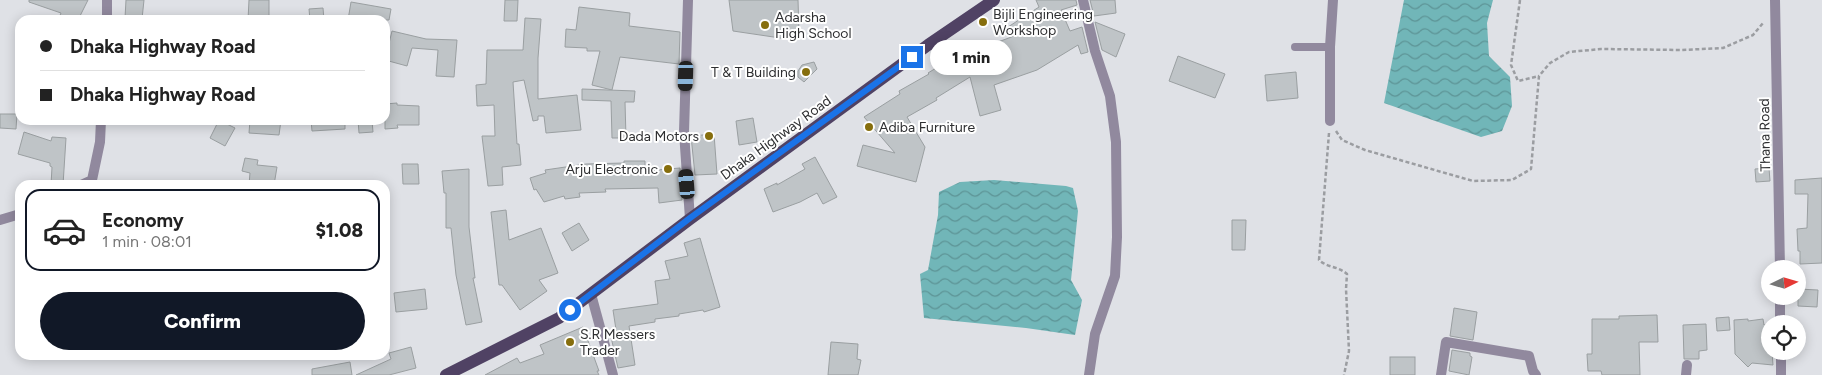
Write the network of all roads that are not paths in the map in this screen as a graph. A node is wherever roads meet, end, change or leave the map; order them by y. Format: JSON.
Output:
{"nodes":[{"id":1,"x":107,"y":0,"type":"edge"},
{"id":2,"x":688,"y":0,"type":"edge"},
{"id":3,"x":994,"y":0,"type":"edge"},
{"id":4,"x":1083,"y":0,"type":"edge"},
{"id":5,"x":1333,"y":0,"type":"edge"},
{"id":6,"x":1775,"y":4,"type":"edge"},
{"id":7,"x":107,"y":15,"type":"edge"},
{"id":8,"x":1295,"y":47,"type":"dead end"},
{"id":9,"x":1330,"y":47,"type":"junction"},
{"id":10,"x":1330,"y":121,"type":"road end"},
{"id":11,"x":102,"y":125,"type":"edge"},
{"id":12,"x":92,"y":180,"type":"edge"},
{"id":13,"x":15,"y":216,"type":"edge"},
{"id":14,"x":690,"y":218,"type":"junction"},
{"id":15,"x":0,"y":220,"type":"edge"},
{"id":16,"x":1780,"y":260,"type":"edge"},
{"id":17,"x":591,"y":294,"type":"junction"},
{"id":18,"x":1781,"y":360,"type":"edge"},
{"id":19,"x":446,"y":375,"type":"edge"},
{"id":20,"x":613,"y":375,"type":"edge"},
{"id":21,"x":1089,"y":375,"type":"edge"},
{"id":22,"x":1441,"y":375,"type":"edge"},
{"id":23,"x":1536,"y":375,"type":"edge"},
{"id":24,"x":1781,"y":375,"type":"edge"}],
"edges":[{"from":1,"to":7,"type":"street"},
{"from":2,"to":14,"type":"street"},
{"from":3,"to":14,"type":"main road","name":"Dhaka Highway Road"},
{"from":4,"to":21,"type":"street"},
{"from":5,"to":9,"type":"street"},
{"from":6,"to":16,"type":"street","name":"Thana Road"},
{"from":8,"to":9,"type":"lane"},
{"from":9,"to":10,"type":"street"},
{"from":11,"to":12,"type":"street"},
{"from":13,"to":15,"type":"street"},
{"from":14,"to":17,"type":"main road","name":"Dhaka Highway Road"},
{"from":17,"to":19,"type":"main road","name":"Dhaka Highway Road"},
{"from":17,"to":20,"type":"street"},
{"from":18,"to":24,"type":"street"},
{"from":22,"to":23,"type":"street"}]}
